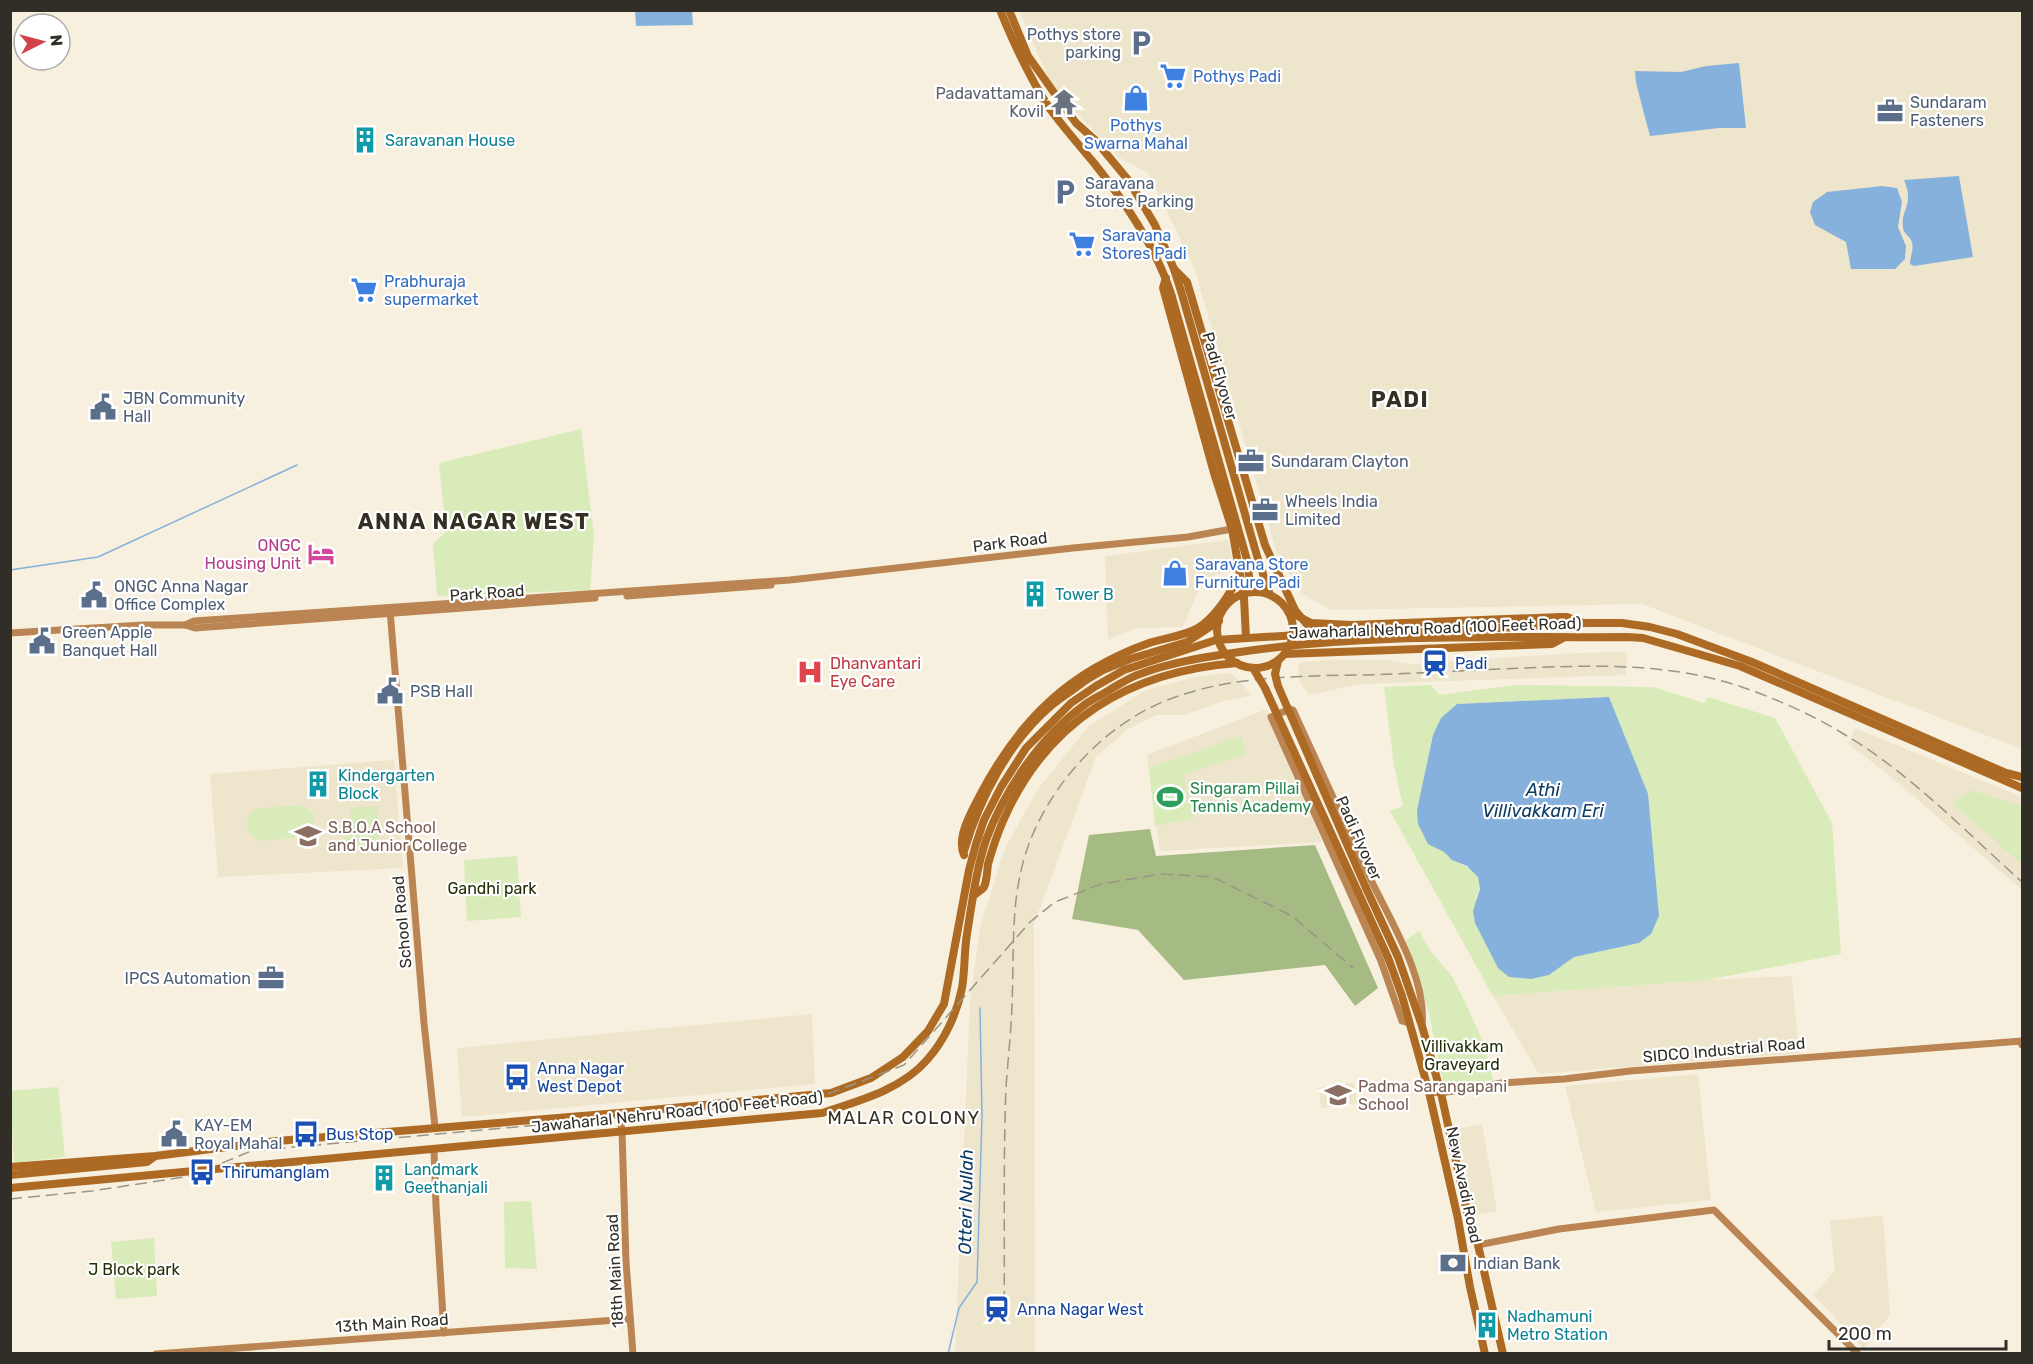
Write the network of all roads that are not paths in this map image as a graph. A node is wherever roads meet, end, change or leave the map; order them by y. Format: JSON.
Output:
{"nodes":[{"id":1,"x":1000,"y":10,"type":"edge"},
{"id":2,"x":1008,"y":10,"type":"edge"},
{"id":3,"x":1174,"y":269,"type":"junction"},
{"id":4,"x":1166,"y":278,"type":"junction"},
{"id":5,"x":1232,"y":529,"type":"junction"},
{"id":6,"x":1265,"y":545,"type":"junction"},
{"id":7,"x":1237,"y":551,"type":"junction"},
{"id":8,"x":1240,"y":575,"type":"junction"},
{"id":9,"x":1251,"y":592,"type":"junction"},
{"id":10,"x":1270,"y":595,"type":"junction"},
{"id":11,"x":390,"y":611,"type":"junction"},
{"id":12,"x":1288,"y":611,"type":"junction"},
{"id":13,"x":1219,"y":621,"type":"junction"},
{"id":14,"x":1586,"y":623,"type":"junction"},
{"id":15,"x":10,"y":633,"type":"edge"},
{"id":16,"x":1315,"y":634,"type":"junction"},
{"id":17,"x":1171,"y":637,"type":"junction"},
{"id":18,"x":1246,"y":638,"type":"junction"},
{"id":19,"x":1564,"y":638,"type":"junction"},
{"id":20,"x":1175,"y":654,"type":"junction"},
{"id":21,"x":1285,"y":654,"type":"junction"},
{"id":22,"x":1278,"y":661,"type":"junction"},
{"id":23,"x":1237,"y":663,"type":"junction"},
{"id":24,"x":1253,"y":668,"type":"junction"},
{"id":25,"x":2022,"y":777,"type":"edge"},
{"id":26,"x":2022,"y":788,"type":"edge"},
{"id":27,"x":964,"y":855,"type":"junction"},
{"id":28,"x":969,"y":870,"type":"junction"},
{"id":29,"x":973,"y":896,"type":"junction"},
{"id":30,"x":1409,"y":1023,"type":"junction"},
{"id":31,"x":1422,"y":1026,"type":"junction"},
{"id":32,"x":2022,"y":1043,"type":"edge"},
{"id":33,"x":1429,"y":1092,"type":"junction"},
{"id":34,"x":1441,"y":1093,"type":"junction"},
{"id":35,"x":619,"y":1113,"type":"junction"},
{"id":36,"x":435,"y":1127,"type":"junction"},
{"id":37,"x":622,"y":1131,"type":"junction"},
{"id":38,"x":435,"y":1150,"type":"junction"},
{"id":39,"x":11,"y":1178,"type":"edge"},
{"id":40,"x":1478,"y":1245,"type":"junction"},
{"id":41,"x":630,"y":1318,"type":"junction"},
{"id":42,"x":444,"y":1333,"type":"junction"},
{"id":43,"x":156,"y":1353,"type":"edge"},
{"id":44,"x":633,"y":1353,"type":"edge"},
{"id":45,"x":1485,"y":1353,"type":"edge"},
{"id":46,"x":1503,"y":1353,"type":"edge"},
{"id":47,"x":1858,"y":1353,"type":"edge"}],
"edges":[{"from":1,"to":4,"type":"main road"},
{"from":2,"to":3,"type":"main road"},
{"from":3,"to":6,"type":"main road"},
{"from":3,"to":10,"type":"main road","name":"Padi Flyover","bridge":true},
{"from":4,"to":5,"type":"main road"},
{"from":4,"to":9,"type":"main road","name":"Padi Flyover","bridge":true},
{"from":5,"to":7,"type":"main road"},
{"from":5,"to":11,"type":"street","name":"Park Road"},
{"from":6,"to":7,"type":"main road"},
{"from":6,"to":16,"type":"main road"},
{"from":7,"to":8,"type":"main road"},
{"from":8,"to":17,"type":"main road"},
{"from":8,"to":18,"type":"main road"},
{"from":9,"to":10,"type":"main road","bridge":true},
{"from":9,"to":13,"type":"main road","bridge":true},
{"from":10,"to":12,"type":"main road","name":"Padi Flyover","bridge":true},
{"from":11,"to":15,"type":"street","name":"Park Road"},
{"from":11,"to":36,"type":"street","name":"School Road"},
{"from":12,"to":14,"type":"main road","name":"Padi Flyover","bridge":true},
{"from":12,"to":21,"type":"main road","bridge":true},
{"from":13,"to":23,"type":"main road","bridge":true},
{"from":13,"to":27,"type":"main road","bridge":true},
{"from":14,"to":16,"type":"main road","name":"Jawaharlal Nehru Road (100 Feet Road)"},
{"from":14,"to":25,"type":"main road","name":"Jawaharlal Nehru Road (100 Feet Road)"},
{"from":16,"to":18,"type":"main road","name":"Jawaharlal Nehru Road (100 Feet Road)"},
{"from":17,"to":20,"type":"main road"},
{"from":17,"to":27,"type":"main road"},
{"from":18,"to":20,"type":"main road","name":"Jawaharlal Nehru Road (100 Feet Road)"},
{"from":19,"to":21,"type":"main road"},
{"from":19,"to":26,"type":"main road","name":"Jawaharlal Nehru Road (100 Feet Road)"},
{"from":19,"to":29,"type":"main road","name":"Jawaharlal Nehru Road (100 Feet Road)"},
{"from":20,"to":28,"type":"main road","name":"Jawaharlal Nehru Road (100 Feet Road)"},
{"from":21,"to":22,"type":"main road","bridge":true},
{"from":22,"to":24,"type":"main road","bridge":true},
{"from":22,"to":31,"type":"main road","name":"Padi Flyover","bridge":true},
{"from":23,"to":24,"type":"main road","bridge":true},
{"from":23,"to":29,"type":"main road"},
{"from":24,"to":30,"type":"main road","name":"Padi Flyover","bridge":true},
{"from":27,"to":28,"type":"main road"},
{"from":28,"to":35,"type":"main road","name":"Jawaharlal Nehru Road (100 Feet Road)"},
{"from":29,"to":37,"type":"main road","name":"Jawaharlal Nehru Road (100 Feet Road)"},
{"from":30,"to":31,"type":"street"},
{"from":30,"to":33,"type":"main road","name":"New Avadi Road"},
{"from":31,"to":34,"type":"main road","name":"New Avadi Road"},
{"from":32,"to":34,"type":"street","name":"SIDCO Industrial Road"},
{"from":33,"to":34,"type":"street","name":"SIDCO Industrial Road"},
{"from":33,"to":45,"type":"main road","name":"New Avadi Road"},
{"from":34,"to":40,"type":"main road","name":"New Avadi Road"},
{"from":35,"to":36,"type":"main road","name":"Jawaharlal Nehru Road (100 Feet Road)"},
{"from":35,"to":37,"type":"street","name":"18th Main Road"},
{"from":36,"to":39,"type":"main road","name":"Jawaharlal Nehru Road (100 Feet Road)"},
{"from":37,"to":38,"type":"main road","name":"Jawaharlal Nehru Road (100 Feet Road)"},
{"from":37,"to":41,"type":"street","name":"18th Main Road"},
{"from":38,"to":39,"type":"main road","name":"Jawaharlal Nehru Road (100 Feet Road)"},
{"from":38,"to":42,"type":"street"},
{"from":40,"to":46,"type":"main road","name":"New Avadi Road"},
{"from":40,"to":47,"type":"street"},
{"from":41,"to":42,"type":"street","name":"13th Main Road"},
{"from":41,"to":44,"type":"street","name":"18th Main Road"},
{"from":42,"to":43,"type":"street","name":"13th Main Road"}]}
